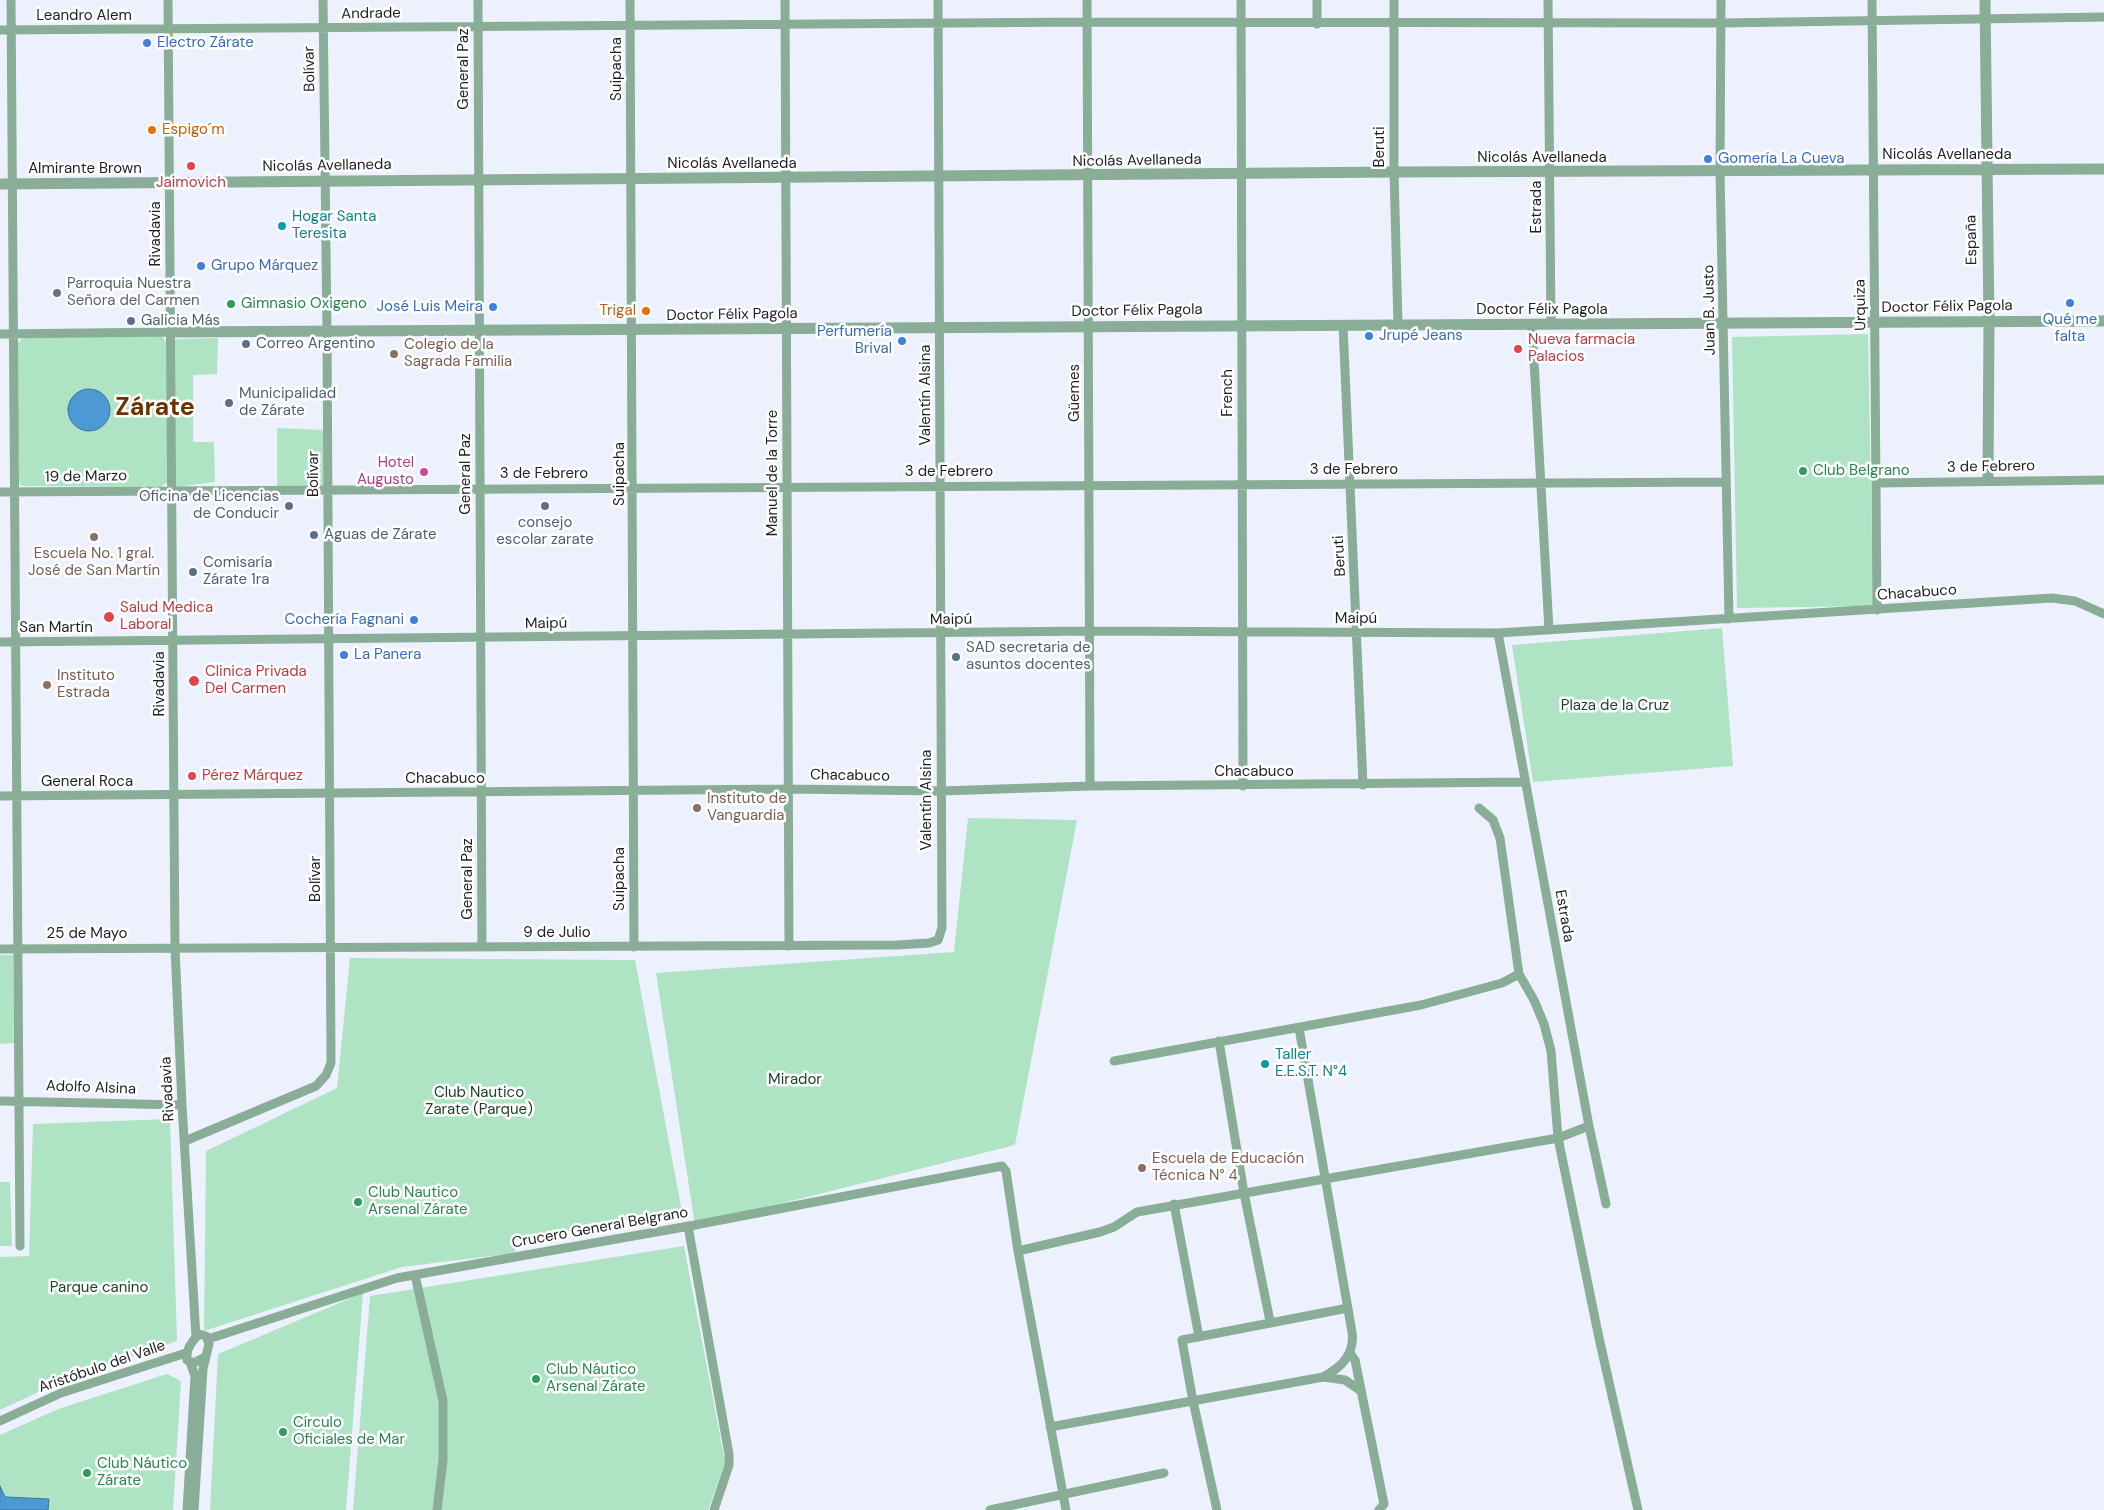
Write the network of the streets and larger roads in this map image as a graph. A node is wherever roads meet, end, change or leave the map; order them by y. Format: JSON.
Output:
{"nodes":[{"id":1,"x":11,"y":0,"type":"edge"},
{"id":2,"x":168,"y":0,"type":"edge"},
{"id":3,"x":323,"y":0,"type":"edge"},
{"id":4,"x":478,"y":0,"type":"edge"},
{"id":5,"x":630,"y":0,"type":"edge"},
{"id":6,"x":785,"y":0,"type":"edge"},
{"id":7,"x":938,"y":0,"type":"edge"},
{"id":8,"x":1087,"y":0,"type":"edge"},
{"id":9,"x":1241,"y":0,"type":"edge"},
{"id":10,"x":1317,"y":0,"type":"edge"},
{"id":11,"x":1394,"y":0,"type":"edge"},
{"id":12,"x":1548,"y":0,"type":"edge"},
{"id":13,"x":1721,"y":0,"type":"edge"},
{"id":14,"x":1872,"y":0,"type":"edge"},
{"id":15,"x":1985,"y":0,"type":"edge"},
{"id":16,"x":1985,"y":17,"type":"junction"},
{"id":17,"x":2104,"y":17,"type":"edge"},
{"id":18,"x":1872,"y":19,"type":"junction"},
{"id":19,"x":1087,"y":22,"type":"junction"},
{"id":20,"x":1548,"y":23,"type":"junction"},
{"id":21,"x":1721,"y":23,"type":"junction"},
{"id":22,"x":938,"y":24,"type":"junction"},
{"id":23,"x":1241,"y":24,"type":"junction"},
{"id":24,"x":1317,"y":24,"type":"junction"},
{"id":25,"x":1394,"y":24,"type":"junction"},
{"id":26,"x":786,"y":25,"type":"junction"},
{"id":27,"x":478,"y":26,"type":"junction"},
{"id":28,"x":631,"y":26,"type":"junction"},
{"id":29,"x":323,"y":28,"type":"junction"},
{"id":30,"x":0,"y":30,"type":"edge"},
{"id":31,"x":12,"y":30,"type":"junction"},
{"id":32,"x":168,"y":30,"type":"junction"},
{"id":33,"x":1986,"y":169,"type":"junction"},
{"id":34,"x":1872,"y":170,"type":"junction"},
{"id":35,"x":2104,"y":170,"type":"edge"},
{"id":36,"x":1394,"y":172,"type":"junction"},
{"id":37,"x":1720,"y":172,"type":"junction"},
{"id":38,"x":1550,"y":173,"type":"junction"},
{"id":39,"x":1241,"y":175,"type":"junction"},
{"id":40,"x":1088,"y":176,"type":"junction"},
{"id":41,"x":939,"y":177,"type":"junction"},
{"id":42,"x":786,"y":178,"type":"junction"},
{"id":43,"x":632,"y":179,"type":"junction"},
{"id":44,"x":478,"y":180,"type":"junction"},
{"id":45,"x":326,"y":181,"type":"junction"},
{"id":46,"x":170,"y":183,"type":"junction"},
{"id":47,"x":0,"y":184,"type":"edge"},
{"id":48,"x":13,"y":184,"type":"junction"},
{"id":49,"x":1989,"y":322,"type":"junction"},
{"id":50,"x":2104,"y":322,"type":"edge"},
{"id":51,"x":1875,"y":323,"type":"junction"},
{"id":52,"x":1724,"y":324,"type":"junction"},
{"id":53,"x":1242,"y":325,"type":"junction"},
{"id":54,"x":1343,"y":325,"type":"junction"},
{"id":55,"x":1398,"y":325,"type":"junction"},
{"id":56,"x":1532,"y":325,"type":"junction"},
{"id":57,"x":1551,"y":325,"type":"junction"},
{"id":58,"x":1089,"y":326,"type":"junction"},
{"id":59,"x":940,"y":328,"type":"junction"},
{"id":60,"x":786,"y":329,"type":"junction"},
{"id":61,"x":632,"y":330,"type":"junction"},
{"id":62,"x":170,"y":332,"type":"junction"},
{"id":63,"x":479,"y":332,"type":"junction"},
{"id":64,"x":327,"y":333,"type":"junction"},
{"id":65,"x":0,"y":334,"type":"edge"},
{"id":66,"x":12,"y":334,"type":"junction"},
{"id":67,"x":1988,"y":480,"type":"junction"},
{"id":68,"x":2104,"y":480,"type":"edge"},
{"id":69,"x":1725,"y":482,"type":"junction"},
{"id":70,"x":1877,"y":482,"type":"junction"},
{"id":71,"x":1542,"y":483,"type":"junction"},
{"id":72,"x":1349,"y":484,"type":"junction"},
{"id":73,"x":1242,"y":485,"type":"junction"},
{"id":74,"x":940,"y":486,"type":"junction"},
{"id":75,"x":1089,"y":486,"type":"junction"},
{"id":76,"x":787,"y":487,"type":"junction"},
{"id":77,"x":480,"y":488,"type":"junction"},
{"id":78,"x":634,"y":488,"type":"junction"},
{"id":79,"x":328,"y":489,"type":"junction"},
{"id":80,"x":173,"y":490,"type":"junction"},
{"id":81,"x":0,"y":492,"type":"edge"},
{"id":82,"x":15,"y":492,"type":"junction"},
{"id":83,"x":1877,"y":610,"type":"junction"},
{"id":84,"x":2104,"y":614,"type":"edge"},
{"id":85,"x":1729,"y":619,"type":"junction"},
{"id":86,"x":1549,"y":630,"type":"junction"},
{"id":87,"x":1090,"y":631,"type":"junction"},
{"id":88,"x":1242,"y":632,"type":"junction"},
{"id":89,"x":1358,"y":633,"type":"junction"},
{"id":90,"x":1498,"y":633,"type":"junction"},
{"id":91,"x":941,"y":634,"type":"junction"},
{"id":92,"x":788,"y":635,"type":"junction"},
{"id":93,"x":633,"y":636,"type":"junction"},
{"id":94,"x":480,"y":638,"type":"junction"},
{"id":95,"x":328,"y":639,"type":"junction"},
{"id":96,"x":173,"y":640,"type":"junction"},
{"id":97,"x":0,"y":642,"type":"edge"},
{"id":98,"x":16,"y":642,"type":"junction"},
{"id":99,"x":1525,"y":782,"type":"junction"},
{"id":100,"x":1363,"y":784,"type":"junction"},
{"id":101,"x":1090,"y":786,"type":"junction"},
{"id":102,"x":1243,"y":786,"type":"junction"},
{"id":103,"x":788,"y":789,"type":"junction"},
{"id":104,"x":941,"y":791,"type":"junction"},
{"id":105,"x":329,"y":792,"type":"junction"},
{"id":106,"x":634,"y":792,"type":"junction"},
{"id":107,"x":481,"y":793,"type":"junction"},
{"id":108,"x":174,"y":795,"type":"junction"},
{"id":109,"x":0,"y":796,"type":"edge"},
{"id":110,"x":17,"y":796,"type":"junction"},
{"id":111,"x":1479,"y":808,"type":"dead end"},
{"id":112,"x":938,"y":940,"type":"joint"},
{"id":113,"x":789,"y":946,"type":"junction"},
{"id":114,"x":482,"y":947,"type":"junction"},
{"id":115,"x":634,"y":947,"type":"junction"},
{"id":116,"x":18,"y":948,"type":"junction"},
{"id":117,"x":175,"y":948,"type":"junction"},
{"id":118,"x":330,"y":948,"type":"junction"},
{"id":119,"x":0,"y":949,"type":"edge"},
{"id":120,"x":1519,"y":974,"type":"junction"},
{"id":121,"x":1300,"y":1028,"type":"junction"},
{"id":122,"x":1219,"y":1042,"type":"junction"},
{"id":123,"x":1114,"y":1060,"type":"dead end"},
{"id":124,"x":17,"y":1100,"type":"junction"},
{"id":125,"x":0,"y":1101,"type":"edge"},
{"id":126,"x":182,"y":1105,"type":"junction"},
{"id":127,"x":1589,"y":1126,"type":"junction"},
{"id":128,"x":1558,"y":1138,"type":"junction"},
{"id":129,"x":185,"y":1141,"type":"junction"},
{"id":130,"x":1325,"y":1178,"type":"junction"},
{"id":131,"x":1244,"y":1192,"type":"junction"},
{"id":132,"x":1174,"y":1204,"type":"junction"},
{"id":133,"x":1606,"y":1204,"type":"dead end"},
{"id":134,"x":688,"y":1226,"type":"junction"},
{"id":135,"x":20,"y":1246,"type":"dead end"},
{"id":136,"x":1018,"y":1251,"type":"junction"},
{"id":137,"x":415,"y":1275,"type":"junction"},
{"id":138,"x":1348,"y":1308,"type":"junction"},
{"id":139,"x":1270,"y":1322,"type":"junction"},
{"id":140,"x":196,"y":1337,"type":"junction"},
{"id":141,"x":1199,"y":1337,"type":"junction"},
{"id":142,"x":208,"y":1339,"type":"junction"},
{"id":143,"x":1350,"y":1353,"type":"junction"},
{"id":144,"x":205,"y":1357,"type":"junction"},
{"id":145,"x":188,"y":1358,"type":"junction"},
{"id":146,"x":1323,"y":1377,"type":"junction"},
{"id":147,"x":1361,"y":1391,"type":"junction"},
{"id":148,"x":1193,"y":1401,"type":"junction"},
{"id":149,"x":0,"y":1420,"type":"edge"},
{"id":150,"x":1050,"y":1427,"type":"junction"},
{"id":151,"x":1164,"y":1473,"type":"dead end"},
{"id":152,"x":1063,"y":1495,"type":"junction"},
{"id":153,"x":187,"y":1510,"type":"edge"},
{"id":154,"x":194,"y":1510,"type":"edge"},
{"id":155,"x":437,"y":1510,"type":"edge"},
{"id":156,"x":714,"y":1510,"type":"edge"},
{"id":157,"x":990,"y":1510,"type":"edge"},
{"id":158,"x":1066,"y":1510,"type":"edge"},
{"id":159,"x":1217,"y":1510,"type":"edge"},
{"id":160,"x":1380,"y":1510,"type":"edge"},
{"id":161,"x":1638,"y":1510,"type":"edge"}],
"edges":[{"from":1,"to":31,"type":"street"},
{"from":2,"to":32,"type":"street","name":"Rivadavia"},
{"from":3,"to":29,"type":"street","name":"Bolívar"},
{"from":4,"to":27,"type":"street","name":"General Paz"},
{"from":5,"to":28,"type":"street","name":"Suipacha"},
{"from":6,"to":26,"type":"street","name":"Manuel de la Torre"},
{"from":7,"to":22,"type":"street","name":"Valentín Alsina"},
{"from":8,"to":19,"type":"street","name":"Güemes"},
{"from":9,"to":23,"type":"street","name":"French"},
{"from":10,"to":24,"type":"street"},
{"from":11,"to":25,"type":"street","name":"Beruti"},
{"from":12,"to":20,"type":"street","name":"Estrada"},
{"from":13,"to":21,"type":"street","name":"Juan B. Justo"},
{"from":14,"to":18,"type":"street","name":"Urquiza"},
{"from":15,"to":16,"type":"street","name":"España"},
{"from":16,"to":17,"type":"street","name":"Andrade"},
{"from":16,"to":18,"type":"street","name":"Andrade"},
{"from":16,"to":33,"type":"street","name":"España"},
{"from":18,"to":21,"type":"street","name":"Andrade"},
{"from":18,"to":34,"type":"street","name":"Urquiza"},
{"from":19,"to":22,"type":"street","name":"Andrade"},
{"from":19,"to":23,"type":"street","name":"Andrade"},
{"from":19,"to":40,"type":"street","name":"Güemes"},
{"from":20,"to":21,"type":"street","name":"Andrade"},
{"from":20,"to":25,"type":"street","name":"Andrade"},
{"from":20,"to":38,"type":"street","name":"Estrada"},
{"from":21,"to":37,"type":"street","name":"Juan B. Justo"},
{"from":22,"to":26,"type":"street","name":"Andrade"},
{"from":22,"to":41,"type":"street","name":"Valentín Alsina"},
{"from":23,"to":24,"type":"street","name":"Andrade"},
{"from":23,"to":39,"type":"street","name":"French"},
{"from":24,"to":25,"type":"street","name":"Andrade"},
{"from":25,"to":36,"type":"street","name":"Beruti"},
{"from":26,"to":28,"type":"street","name":"Andrade"},
{"from":26,"to":42,"type":"street","name":"Manuel de la Torre"},
{"from":27,"to":28,"type":"street","name":"Andrade"},
{"from":27,"to":29,"type":"street","name":"Andrade"},
{"from":27,"to":44,"type":"street","name":"General Paz"},
{"from":28,"to":43,"type":"street","name":"Suipacha"},
{"from":29,"to":32,"type":"street","name":"Andrade"},
{"from":29,"to":45,"type":"street","name":"Bolívar"},
{"from":30,"to":31,"type":"street","name":"Leandro Alem"},
{"from":31,"to":32,"type":"street","name":"Leandro Alem"},
{"from":31,"to":48,"type":"street"},
{"from":32,"to":46,"type":"street","name":"Rivadavia"},
{"from":33,"to":34,"type":"street","name":"Nicolás Avellaneda"},
{"from":33,"to":35,"type":"street","name":"Nicolás Avellaneda"},
{"from":33,"to":49,"type":"street","name":"España"},
{"from":34,"to":37,"type":"street","name":"Nicolás Avellaneda"},
{"from":34,"to":51,"type":"street","name":"Urquiza"},
{"from":36,"to":38,"type":"street","name":"Nicolás Avellaneda"},
{"from":36,"to":39,"type":"street","name":"Nicolás Avellaneda"},
{"from":36,"to":55,"type":"street","name":"Beruti"},
{"from":37,"to":38,"type":"street","name":"Nicolás Avellaneda"},
{"from":37,"to":52,"type":"street","name":"Juan B. Justo"},
{"from":38,"to":57,"type":"street","name":"Estrada"},
{"from":39,"to":40,"type":"street","name":"Nicolás Avellaneda"},
{"from":39,"to":53,"type":"street","name":"French"},
{"from":40,"to":41,"type":"street","name":"Nicolás Avellaneda"},
{"from":40,"to":58,"type":"street","name":"Güemes"},
{"from":41,"to":42,"type":"street","name":"Nicolás Avellaneda"},
{"from":41,"to":59,"type":"street","name":"Valentín Alsina"},
{"from":42,"to":43,"type":"street","name":"Nicolás Avellaneda"},
{"from":42,"to":60,"type":"street","name":"Manuel de la Torre"},
{"from":43,"to":44,"type":"street","name":"Nicolás Avellaneda"},
{"from":43,"to":61,"type":"street","name":"Suipacha"},
{"from":44,"to":45,"type":"street","name":"Nicolás Avellaneda"},
{"from":44,"to":63,"type":"street","name":"General Paz"},
{"from":45,"to":46,"type":"street","name":"Nicolás Avellaneda"},
{"from":45,"to":64,"type":"street","name":"Bolívar"},
{"from":46,"to":48,"type":"street","name":"Almirante Brown"},
{"from":46,"to":62,"type":"street","name":"Rivadavia"},
{"from":47,"to":48,"type":"street","name":"Almirante Brown"},
{"from":48,"to":66,"type":"street"},
{"from":49,"to":50,"type":"street","name":"Doctor Félix Pagola"},
{"from":49,"to":51,"type":"street","name":"Doctor Félix Pagola"},
{"from":49,"to":67,"type":"street","name":"España"},
{"from":51,"to":52,"type":"street","name":"Doctor Félix Pagola"},
{"from":51,"to":70,"type":"street","name":"Urquiza"},
{"from":52,"to":57,"type":"street","name":"Doctor Félix Pagola"},
{"from":52,"to":69,"type":"street","name":"Juan B. Justo"},
{"from":53,"to":54,"type":"street","name":"Doctor Félix Pagola"},
{"from":53,"to":58,"type":"street","name":"Doctor Félix Pagola"},
{"from":53,"to":73,"type":"street","name":"French"},
{"from":54,"to":55,"type":"street","name":"Doctor Félix Pagola"},
{"from":54,"to":72,"type":"street","name":"Beruti"},
{"from":55,"to":56,"type":"street","name":"Doctor Félix Pagola"},
{"from":56,"to":57,"type":"street","name":"Doctor Félix Pagola"},
{"from":56,"to":71,"type":"street"},
{"from":58,"to":59,"type":"street","name":"Doctor Félix Pagola"},
{"from":58,"to":75,"type":"street","name":"Güemes"},
{"from":59,"to":60,"type":"street","name":"Doctor Félix Pagola"},
{"from":59,"to":74,"type":"street","name":"Valentín Alsina"},
{"from":60,"to":61,"type":"street","name":"Doctor Félix Pagola"},
{"from":60,"to":76,"type":"street","name":"Manuel de la Torre"},
{"from":61,"to":63,"type":"street","name":"Doctor Félix Pagola"},
{"from":61,"to":78,"type":"street","name":"Suipacha"},
{"from":62,"to":64,"type":"street","name":"Doctor Félix Pagola"},
{"from":62,"to":66,"type":"street"},
{"from":62,"to":80,"type":"street","name":"Rivadavia"},
{"from":63,"to":64,"type":"street","name":"Doctor Félix Pagola"},
{"from":63,"to":77,"type":"street","name":"General Paz"},
{"from":64,"to":79,"type":"street","name":"Bolívar"},
{"from":65,"to":66,"type":"street"},
{"from":66,"to":82,"type":"street"},
{"from":67,"to":68,"type":"street","name":"3 de Febrero"},
{"from":67,"to":70,"type":"street","name":"3 de Febrero"},
{"from":69,"to":71,"type":"street","name":"3 de Febrero"},
{"from":69,"to":85,"type":"street","name":"Juan B. Justo"},
{"from":70,"to":83,"type":"street","name":"Urquiza"},
{"from":71,"to":72,"type":"street","name":"3 de Febrero"},
{"from":71,"to":86,"type":"street"},
{"from":72,"to":73,"type":"street","name":"3 de Febrero"},
{"from":72,"to":89,"type":"street","name":"Beruti"},
{"from":73,"to":75,"type":"street","name":"3 de Febrero"},
{"from":73,"to":88,"type":"street","name":"French"},
{"from":74,"to":75,"type":"street","name":"3 de Febrero"},
{"from":74,"to":76,"type":"street","name":"3 de Febrero"},
{"from":74,"to":91,"type":"street","name":"Valentín Alsina"},
{"from":75,"to":87,"type":"street","name":"Güemes"},
{"from":76,"to":78,"type":"street","name":"3 de Febrero"},
{"from":76,"to":92,"type":"street","name":"Manuel de la Torre"},
{"from":77,"to":78,"type":"street","name":"3 de Febrero"},
{"from":77,"to":79,"type":"street","name":"3 de Febrero"},
{"from":77,"to":94,"type":"street","name":"General Paz"},
{"from":78,"to":93,"type":"street","name":"Suipacha"},
{"from":79,"to":80,"type":"street","name":"3 de Febrero"},
{"from":79,"to":95,"type":"street","name":"Bolívar"},
{"from":80,"to":82,"type":"street","name":"19 de Marzo"},
{"from":80,"to":96,"type":"street","name":"Rivadavia"},
{"from":81,"to":82,"type":"street","name":"19 de Marzo"},
{"from":82,"to":98,"type":"street"},
{"from":83,"to":84,"type":"street","name":"Chacabuco"},
{"from":83,"to":85,"type":"street","name":"Chacabuco"},
{"from":85,"to":86,"type":"street","name":"Maipú"},
{"from":86,"to":90,"type":"street","name":"Maipú"},
{"from":87,"to":88,"type":"street","name":"Maipú"},
{"from":87,"to":91,"type":"street","name":"Maipú"},
{"from":87,"to":101,"type":"street","name":"Güemes"},
{"from":88,"to":89,"type":"street","name":"Maipú"},
{"from":88,"to":102,"type":"street","name":"French"},
{"from":89,"to":90,"type":"street","name":"Maipú"},
{"from":89,"to":100,"type":"street","name":"Beruti"},
{"from":90,"to":99,"type":"street","name":"Estrada"},
{"from":91,"to":92,"type":"street","name":"Maipú"},
{"from":91,"to":104,"type":"street","name":"Valentín Alsina"},
{"from":92,"to":93,"type":"street","name":"Maipú"},
{"from":92,"to":103,"type":"street","name":"Manuel de la Torre"},
{"from":93,"to":94,"type":"street","name":"Maipú"},
{"from":93,"to":106,"type":"street","name":"Suipacha"},
{"from":94,"to":95,"type":"street","name":"Maipú"},
{"from":94,"to":107,"type":"street","name":"General Paz"},
{"from":95,"to":96,"type":"street","name":"Maipú"},
{"from":95,"to":105,"type":"street","name":"Bolívar"},
{"from":96,"to":98,"type":"street","name":"San Martín"},
{"from":96,"to":108,"type":"street","name":"Rivadavia"},
{"from":97,"to":98,"type":"street","name":"San Martín"},
{"from":98,"to":110,"type":"street"},
{"from":99,"to":100,"type":"street","name":"Chacabuco"},
{"from":99,"to":127,"type":"street","name":"Estrada"},
{"from":100,"to":102,"type":"street","name":"Chacabuco"},
{"from":101,"to":102,"type":"street","name":"Chacabuco"},
{"from":101,"to":104,"type":"street","name":"Chacabuco"},
{"from":103,"to":104,"type":"street","name":"Chacabuco"},
{"from":103,"to":106,"type":"street","name":"Chacabuco"},
{"from":103,"to":113,"type":"street","name":"Manuel de la Torre"},
{"from":104,"to":112,"type":"street","name":"Valentín Alsina"},
{"from":105,"to":107,"type":"street","name":"Chacabuco"},
{"from":105,"to":108,"type":"street","name":"Chacabuco"},
{"from":105,"to":118,"type":"street","name":"Bolívar"},
{"from":106,"to":107,"type":"street","name":"Chacabuco"},
{"from":106,"to":115,"type":"street","name":"Suipacha"},
{"from":107,"to":114,"type":"street","name":"General Paz"},
{"from":108,"to":110,"type":"street","name":"General Roca"},
{"from":108,"to":117,"type":"street","name":"Rivadavia"},
{"from":109,"to":110,"type":"street","name":"General Roca"},
{"from":110,"to":116,"type":"street"},
{"from":111,"to":120,"type":"street"},
{"from":112,"to":113,"type":"street","name":"9 de Julio"},
{"from":113,"to":115,"type":"street","name":"9 de Julio"},
{"from":114,"to":115,"type":"street","name":"9 de Julio"},
{"from":114,"to":118,"type":"street","name":"9 de Julio"},
{"from":116,"to":117,"type":"street","name":"25 de Mayo"},
{"from":116,"to":119,"type":"street","name":"25 de Mayo"},
{"from":116,"to":124,"type":"street"},
{"from":117,"to":118,"type":"street","name":"9 de Julio"},
{"from":117,"to":126,"type":"street","name":"Rivadavia"},
{"from":118,"to":129,"type":"street","name":"Bolívar"},
{"from":120,"to":121,"type":"street"},
{"from":120,"to":128,"type":"street"},
{"from":121,"to":122,"type":"street"},
{"from":121,"to":130,"type":"street"},
{"from":122,"to":123,"type":"street"},
{"from":122,"to":131,"type":"street"},
{"from":124,"to":125,"type":"street","name":"Adolfo Alsina"},
{"from":124,"to":126,"type":"street","name":"Adolfo Alsina"},
{"from":124,"to":135,"type":"street"},
{"from":126,"to":129,"type":"street","name":"Rivadavia"},
{"from":127,"to":128,"type":"street"},
{"from":127,"to":133,"type":"street","name":"Estrada"},
{"from":128,"to":130,"type":"street"},
{"from":128,"to":161,"type":"street"},
{"from":129,"to":140,"type":"street","name":"Rivadavia"},
{"from":130,"to":131,"type":"street"},
{"from":130,"to":138,"type":"street"},
{"from":131,"to":132,"type":"street"},
{"from":131,"to":139,"type":"street"},
{"from":132,"to":136,"type":"street"},
{"from":132,"to":141,"type":"street"},
{"from":134,"to":136,"type":"street","name":"Crucero General Belgrano"},
{"from":134,"to":137,"type":"street","name":"Crucero General Belgrano"},
{"from":134,"to":156,"type":"street"},
{"from":136,"to":150,"type":"street"},
{"from":137,"to":142,"type":"street","name":"Crucero General Belgrano"},
{"from":137,"to":155,"type":"street"},
{"from":138,"to":139,"type":"street"},
{"from":138,"to":143,"type":"street"},
{"from":139,"to":141,"type":"street"},
{"from":140,"to":142,"type":"street"},
{"from":140,"to":145,"type":"street"},
{"from":141,"to":148,"type":"street"},
{"from":142,"to":144,"type":"street"},
{"from":143,"to":146,"type":"street"},
{"from":143,"to":147,"type":"street"},
{"from":144,"to":145,"type":"street"},
{"from":144,"to":154,"type":"street"},
{"from":145,"to":149,"type":"street","name":"Aristóbulo del Valle"},
{"from":145,"to":153,"type":"street"},
{"from":146,"to":147,"type":"street"},
{"from":146,"to":148,"type":"street"},
{"from":147,"to":160,"type":"street"},
{"from":148,"to":150,"type":"street"},
{"from":148,"to":159,"type":"street"},
{"from":150,"to":152,"type":"street"},
{"from":151,"to":152,"type":"street"},
{"from":152,"to":157,"type":"street"},
{"from":152,"to":158,"type":"street"}]}
